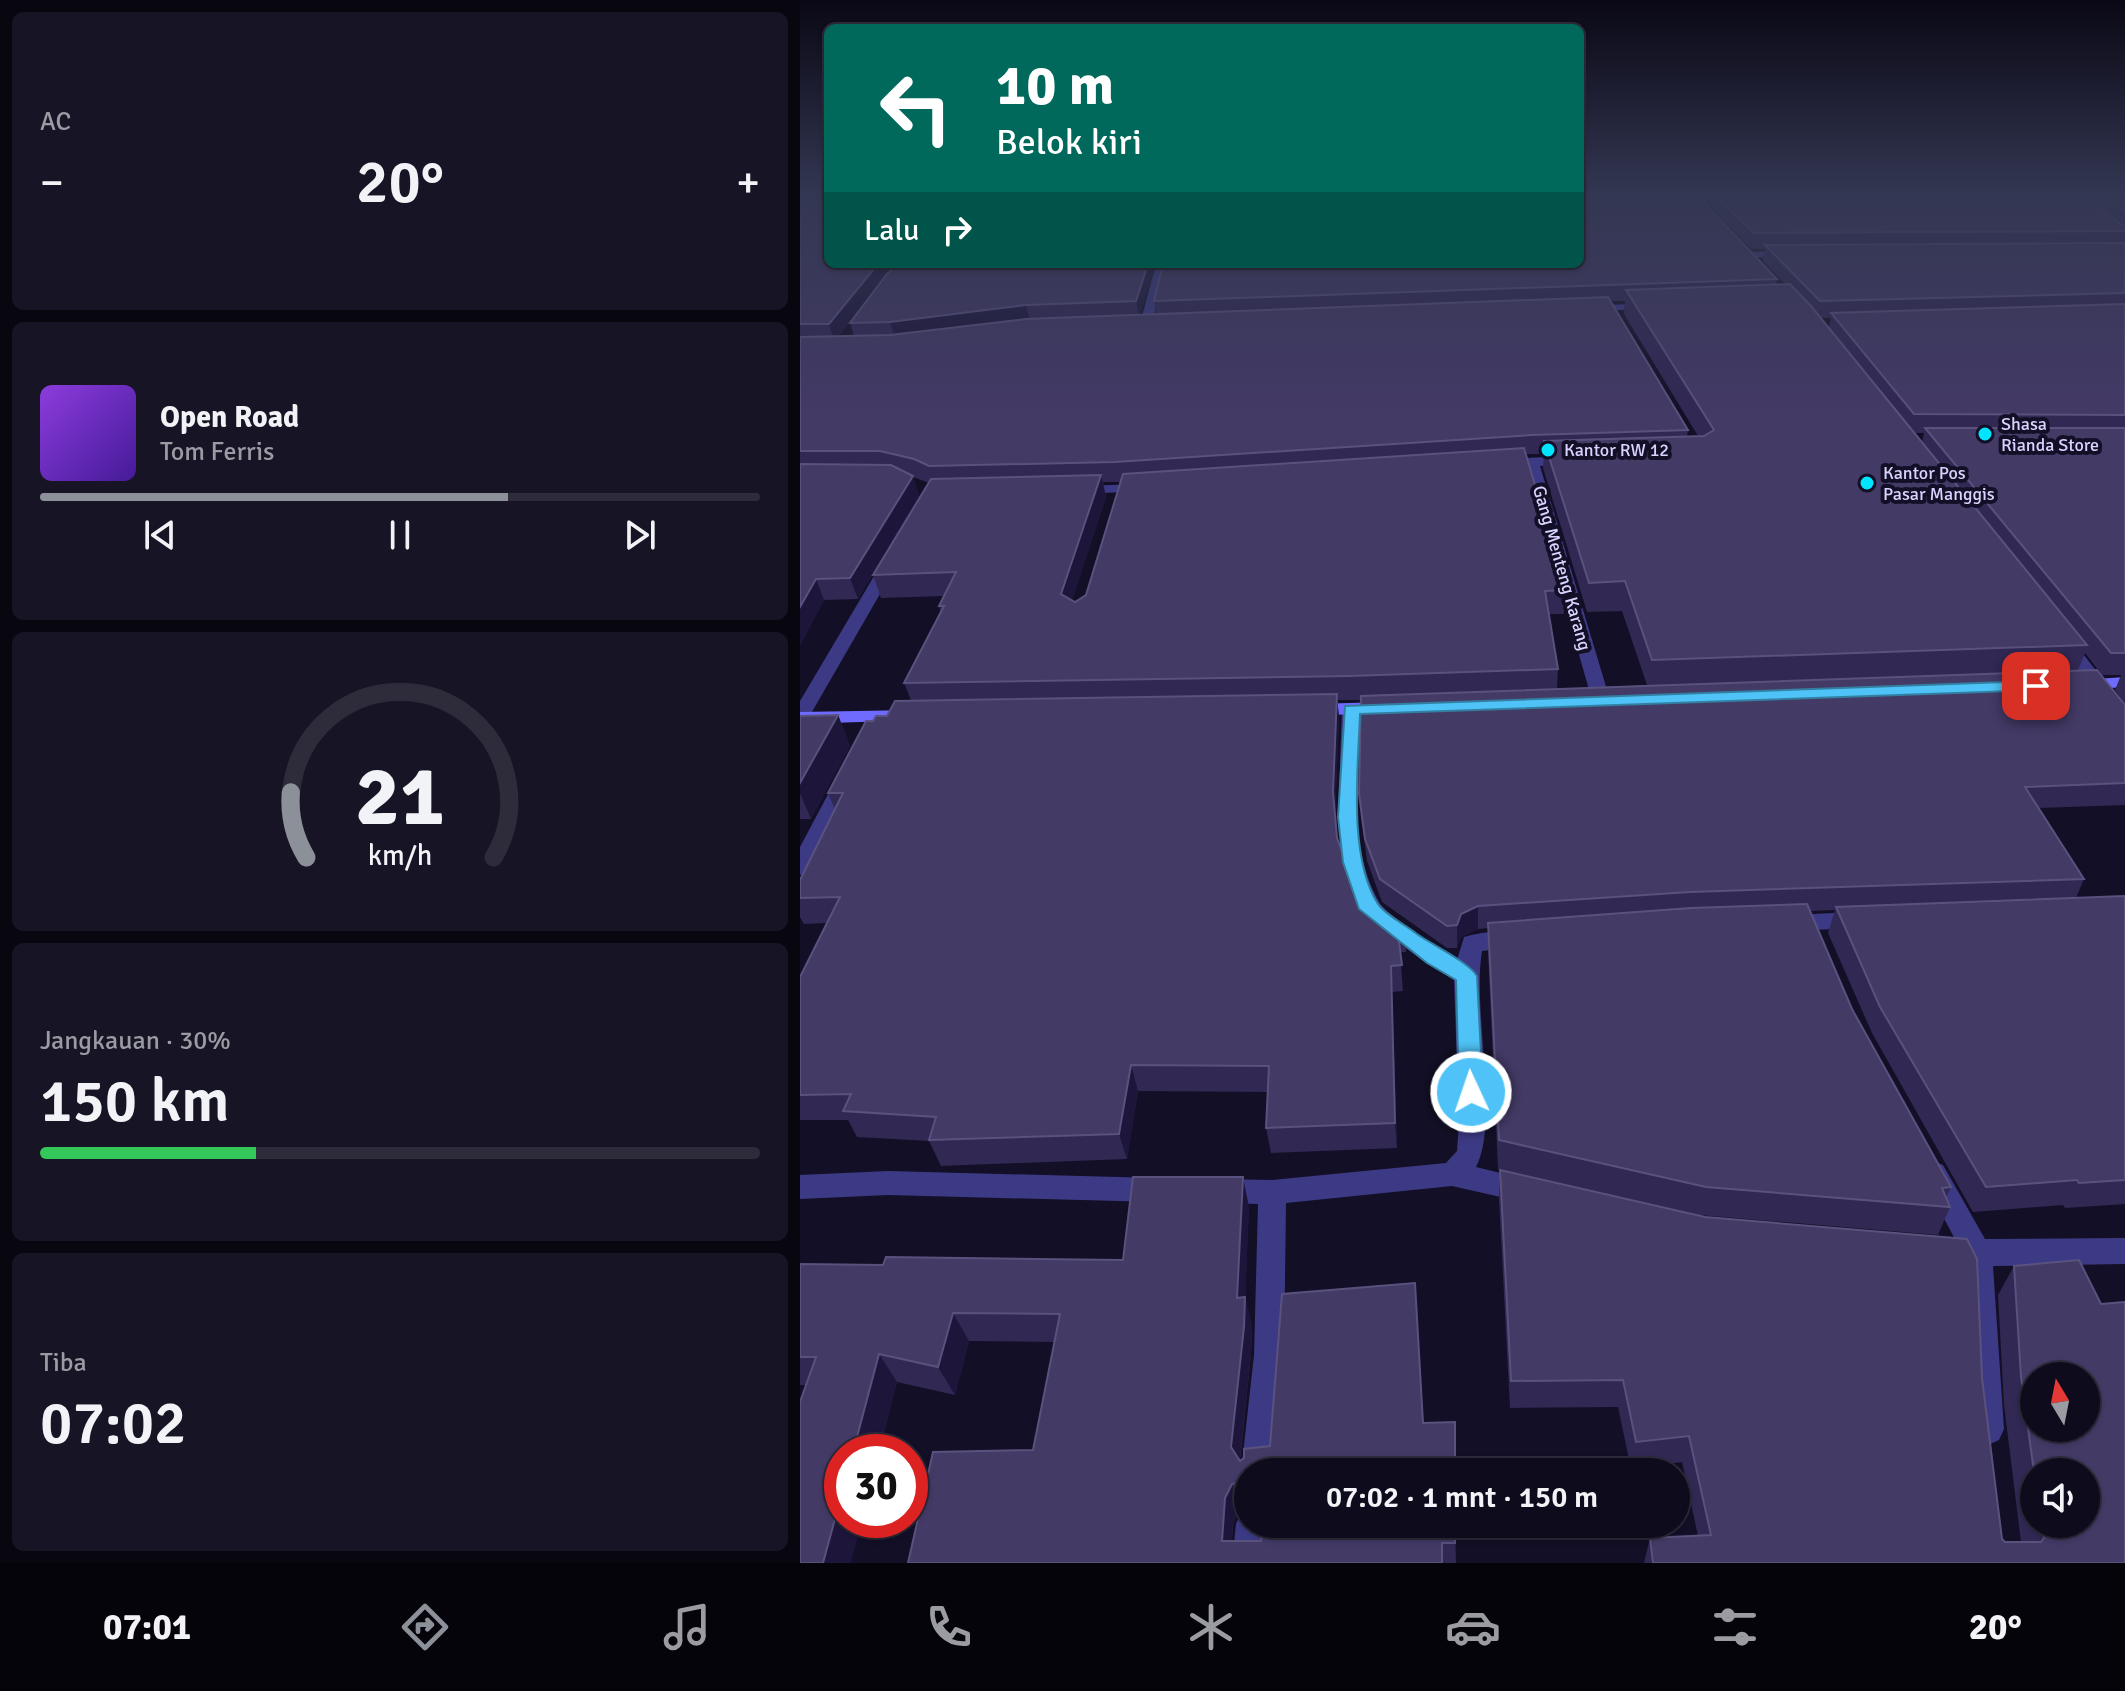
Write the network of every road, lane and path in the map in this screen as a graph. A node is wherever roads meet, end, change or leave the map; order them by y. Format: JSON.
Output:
{"nodes":[{"id":1,"x":1160,"y":268,"type":"edge"},
{"id":2,"x":1659,"y":306,"type":"edge"},
{"id":3,"x":1611,"y":307,"type":"junction"},
{"id":4,"x":1580,"y":309,"type":"edge"},
{"id":5,"x":1620,"y":322,"type":"edge"},
{"id":6,"x":1161,"y":323,"type":"edge"},
{"id":7,"x":1131,"y":324,"type":"edge"},
{"id":8,"x":1146,"y":324,"type":"junction"},
{"id":9,"x":1592,"y":459,"type":"edge"},
{"id":10,"x":1531,"y":461,"type":"junction"},
{"id":11,"x":1487,"y":464,"type":"edge"},
{"id":12,"x":1166,"y":486,"type":"edge"},
{"id":13,"x":1056,"y":491,"type":"edge"},
{"id":14,"x":900,"y":546,"type":"edge"},
{"id":15,"x":2050,"y":623,"type":"edge"},
{"id":16,"x":2125,"y":682,"type":"edge"},
{"id":17,"x":2099,"y":684,"type":"junction"},
{"id":18,"x":2068,"y":685,"type":"edge"},
{"id":19,"x":1601,"y":700,"type":"edge"},
{"id":20,"x":1398,"y":708,"type":"edge"},
{"id":21,"x":1351,"y":709,"type":"junction"},
{"id":22,"x":1290,"y":711,"type":"edge"},
{"id":23,"x":879,"y":715,"type":"junction"},
{"id":24,"x":941,"y":716,"type":"edge"},
{"id":25,"x":800,"y":717,"type":"edge"},
{"id":26,"x":2125,"y":721,"type":"edge"},
{"id":27,"x":865,"y":743,"type":"edge"},
{"id":28,"x":851,"y":770,"type":"edge"},
{"id":29,"x":800,"y":867,"type":"edge"},
{"id":30,"x":1883,"y":920,"type":"edge"},
{"id":31,"x":1810,"y":922,"type":"junction"},
{"id":32,"x":1764,"y":923,"type":"edge"},
{"id":33,"x":1538,"y":938,"type":"edge"},
{"id":34,"x":1822,"y":951,"type":"edge"},
{"id":35,"x":1466,"y":976,"type":"junction"},
{"id":36,"x":1918,"y":1145,"type":"edge"},
{"id":37,"x":1452,"y":1174,"type":"junction"},
{"id":38,"x":800,"y":1187,"type":"edge"},
{"id":39,"x":1272,"y":1192,"type":"junction"},
{"id":40,"x":1560,"y":1199,"type":"edge"},
{"id":41,"x":1932,"y":1250,"type":"edge"},
{"id":42,"x":2125,"y":1251,"type":"edge"},
{"id":43,"x":1978,"y":1254,"type":"junction"},
{"id":44,"x":1991,"y":1452,"type":"edge"},
{"id":45,"x":1258,"y":1458,"type":"edge"},
{"id":46,"x":1252,"y":1538,"type":"edge"},
{"id":47,"x":1249,"y":1563,"type":"edge"}],
"edges":[{"from":1,"to":8,"type":"street"},
{"from":2,"to":3,"type":"street"},
{"from":3,"to":4,"type":"street"},
{"from":3,"to":5,"type":"street"},
{"from":6,"to":8,"type":"street"},
{"from":7,"to":8,"type":"street"},
{"from":9,"to":10,"type":"street"},
{"from":10,"to":11,"type":"street","name":"Gang Menteng Karang"},
{"from":10,"to":19,"type":"street","name":"Gang Menteng Karang"},
{"from":12,"to":13,"type":"street"},
{"from":14,"to":25,"type":"street"},
{"from":15,"to":17,"type":"street"},
{"from":16,"to":17,"type":"street"},
{"from":17,"to":18,"type":"street"},
{"from":17,"to":26,"type":"street"},
{"from":20,"to":21,"type":"street"},
{"from":21,"to":22,"type":"street"},
{"from":21,"to":35,"type":"street"},
{"from":23,"to":24,"type":"street"},
{"from":23,"to":25,"type":"street"},
{"from":23,"to":27,"type":"street"},
{"from":28,"to":29,"type":"street"},
{"from":30,"to":31,"type":"street"},
{"from":31,"to":32,"type":"street"},
{"from":31,"to":34,"type":"street"},
{"from":33,"to":35,"type":"street"},
{"from":35,"to":37,"type":"street"},
{"from":36,"to":43,"type":"street"},
{"from":37,"to":39,"type":"street"},
{"from":37,"to":40,"type":"street"},
{"from":38,"to":39,"type":"street"},
{"from":39,"to":45,"type":"street"},
{"from":41,"to":43,"type":"street"},
{"from":42,"to":43,"type":"street"},
{"from":43,"to":44,"type":"street"},
{"from":46,"to":47,"type":"street"}]}
